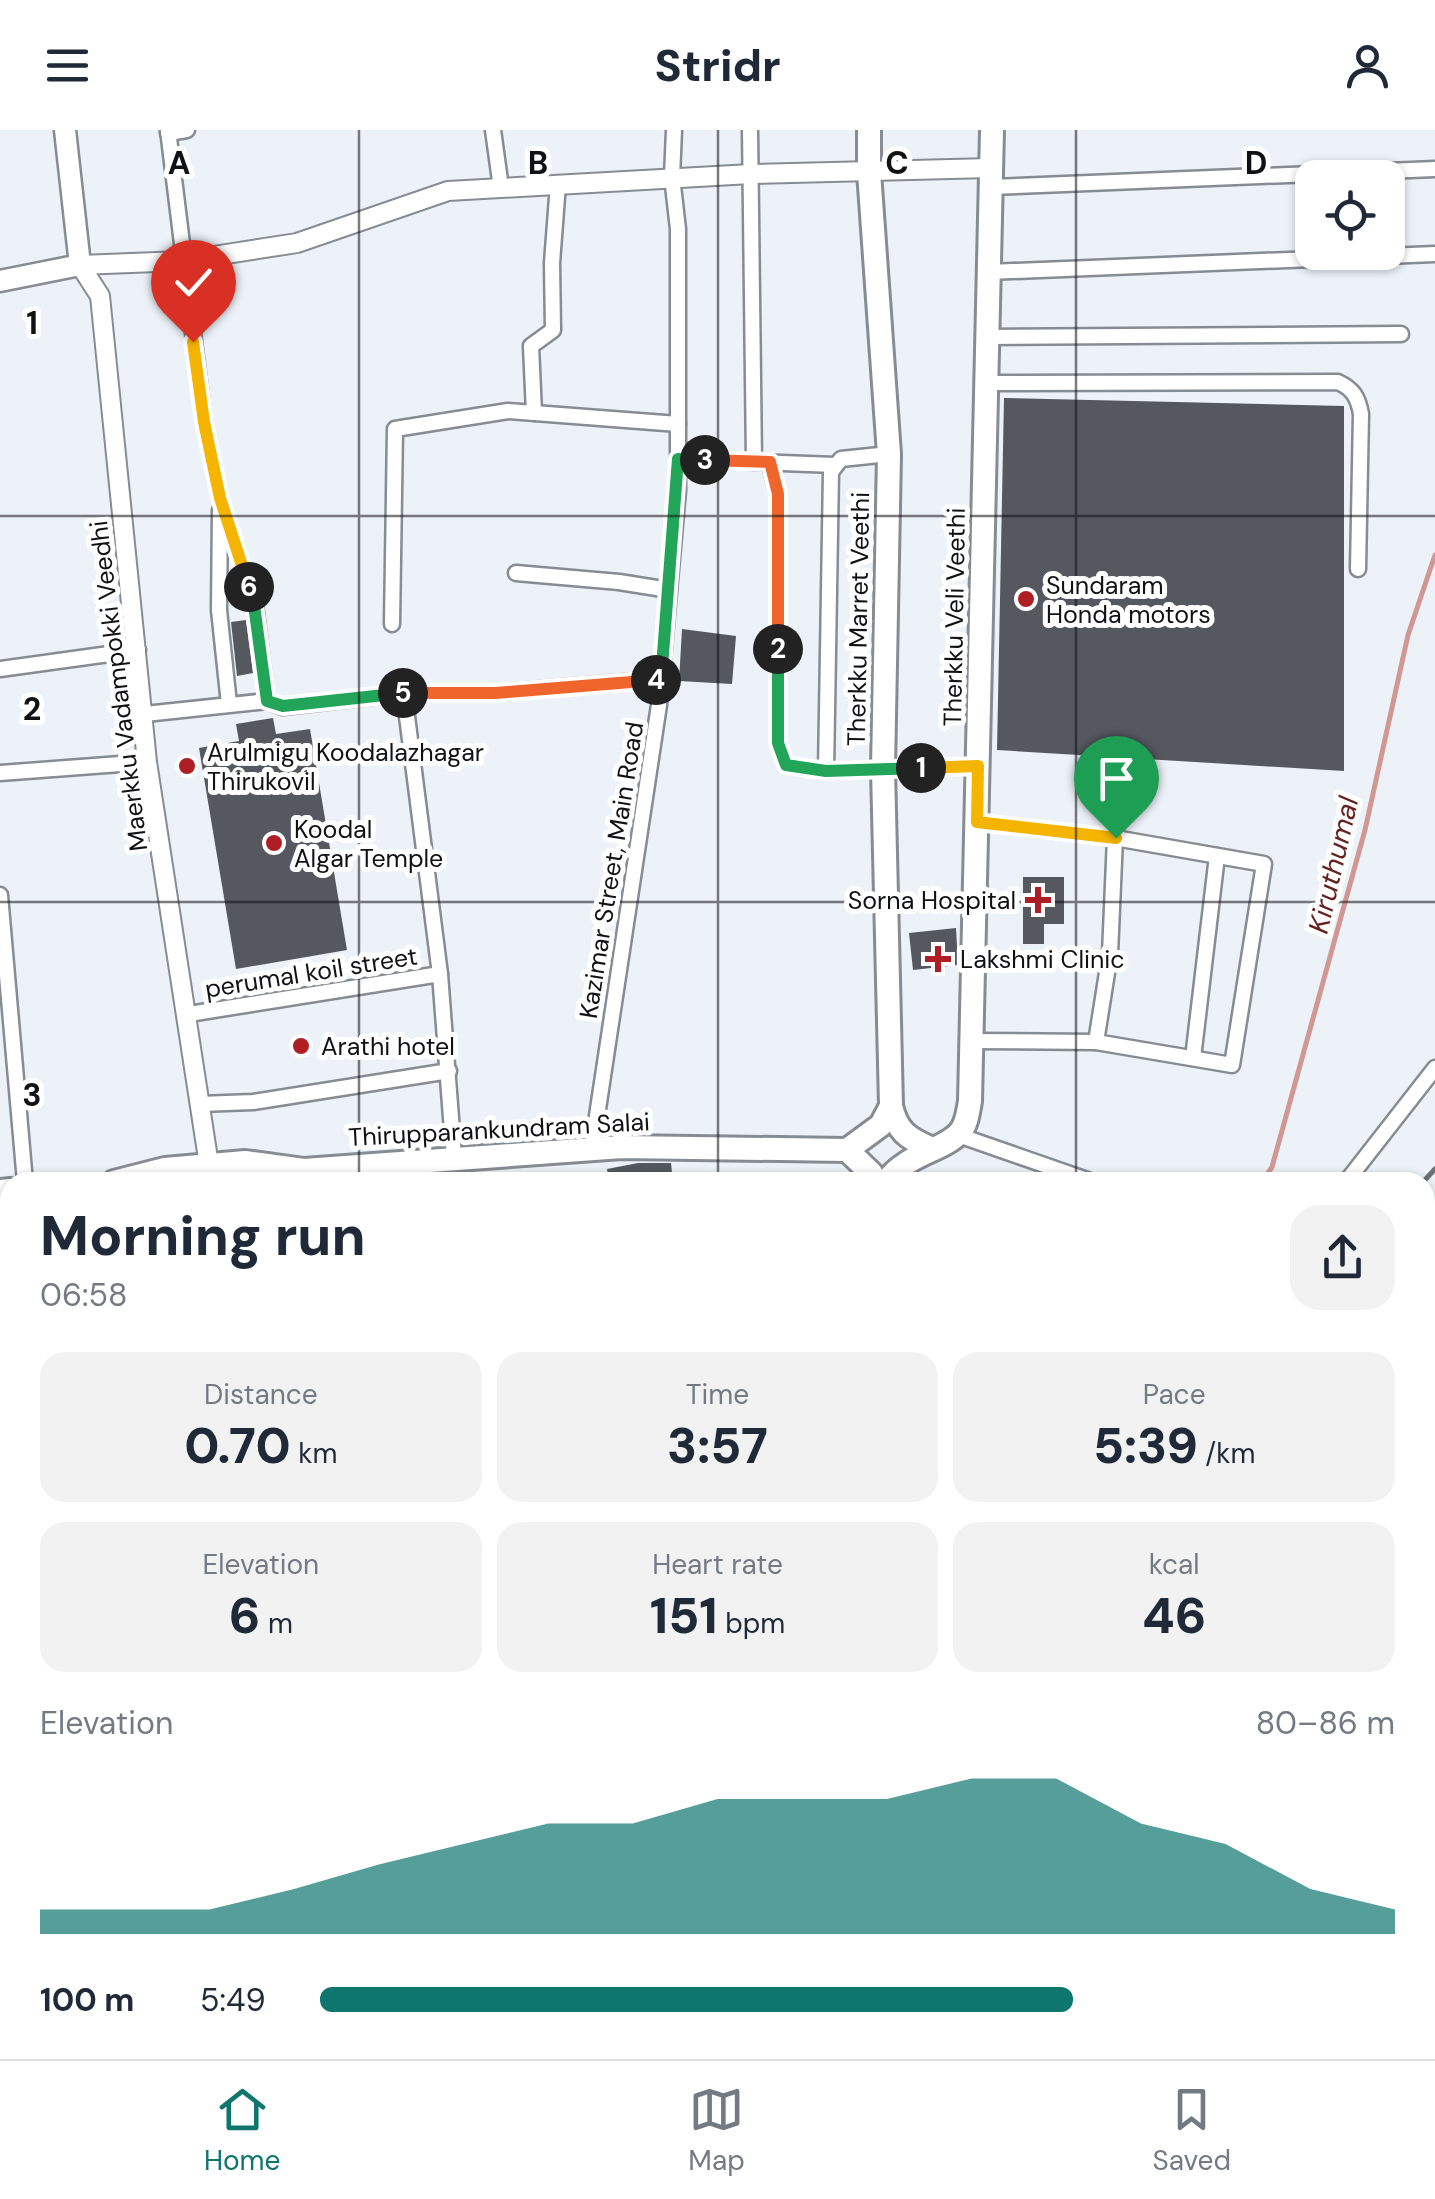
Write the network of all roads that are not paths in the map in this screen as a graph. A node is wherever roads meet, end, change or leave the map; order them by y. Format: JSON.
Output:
{"nodes":[{"id":1,"x":65,"y":130,"type":"edge"},
{"id":2,"x":187,"y":130,"type":"edge"},
{"id":3,"x":493,"y":130,"type":"edge"},
{"id":4,"x":674,"y":130,"type":"edge"},
{"id":5,"x":750,"y":130,"type":"edge"},
{"id":6,"x":868,"y":130,"type":"edge"},
{"id":7,"x":992,"y":130,"type":"edge"},
{"id":8,"x":168,"y":132,"type":"edge"},
{"id":9,"x":1435,"y":169,"type":"edge"},
{"id":10,"x":868,"y":172,"type":"junction"},
{"id":11,"x":751,"y":174,"type":"junction"},
{"id":12,"x":991,"y":177,"type":"junction"},
{"id":13,"x":672,"y":178,"type":"junction"},
{"id":14,"x":558,"y":184,"type":"junction"},
{"id":15,"x":501,"y":188,"type":"junction"},
{"id":16,"x":1435,"y":254,"type":"edge"},
{"id":17,"x":182,"y":261,"type":"junction"},
{"id":18,"x":80,"y":264,"type":"junction"},
{"id":19,"x":989,"y":272,"type":"junction"},
{"id":20,"x":0,"y":281,"type":"edge"},
{"id":21,"x":1402,"y":334,"type":"dead end"},
{"id":22,"x":988,"y":337,"type":"junction"},
{"id":23,"x":987,"y":383,"type":"junction"},
{"id":24,"x":534,"y":413,"type":"junction"},
{"id":25,"x":678,"y":424,"type":"junction"},
{"id":26,"x":890,"y":454,"type":"junction"},
{"id":27,"x":678,"y":459,"type":"junction"},
{"id":28,"x":762,"y":462,"type":"junction"},
{"id":29,"x":835,"y":464,"type":"junction"},
{"id":30,"x":220,"y":498,"type":"junction"},
{"id":31,"x":1358,"y":569,"type":"dead end"},
{"id":32,"x":516,"y":573,"type":"dead end"},
{"id":33,"x":669,"y":590,"type":"junction"},
{"id":34,"x":392,"y":624,"type":"dead end"},
{"id":35,"x":138,"y":650,"type":"junction"},
{"id":36,"x":0,"y":668,"type":"edge"},
{"id":37,"x":661,"y":680,"type":"junction"},
{"id":38,"x":404,"y":693,"type":"junction"},
{"id":39,"x":267,"y":701,"type":"junction"},
{"id":40,"x":229,"y":704,"type":"junction"},
{"id":41,"x":145,"y":714,"type":"junction"},
{"id":42,"x":148,"y":762,"type":"junction"},
{"id":43,"x":978,"y":766,"type":"junction"},
{"id":44,"x":883,"y":769,"type":"junction"},
{"id":45,"x":826,"y":771,"type":"junction"},
{"id":46,"x":0,"y":773,"type":"edge"},
{"id":47,"x":977,"y":822,"type":"junction"},
{"id":48,"x":1116,"y":838,"type":"junction"},
{"id":49,"x":1217,"y":856,"type":"junction"},
{"id":50,"x":0,"y":895,"type":"edge"},
{"id":51,"x":440,"y":974,"type":"junction"},
{"id":52,"x":189,"y":1014,"type":"junction"},
{"id":53,"x":972,"y":1041,"type":"junction"},
{"id":54,"x":1096,"y":1042,"type":"junction"},
{"id":55,"x":1193,"y":1058,"type":"junction"},
{"id":56,"x":1435,"y":1068,"type":"edge"},
{"id":57,"x":449,"y":1071,"type":"junction"},
{"id":58,"x":200,"y":1104,"type":"junction"},
{"id":59,"x":891,"y":1106,"type":"junction"},
{"id":60,"x":958,"y":1136,"type":"junction"},
{"id":61,"x":592,"y":1148,"type":"junction"},
{"id":62,"x":930,"y":1148,"type":"junction"},
{"id":63,"x":846,"y":1150,"type":"junction"},
{"id":64,"x":454,"y":1157,"type":"junction"},
{"id":65,"x":209,"y":1165,"type":"junction"},
{"id":66,"x":304,"y":1170,"type":"junction"},
{"id":67,"x":24,"y":1172,"type":"edge"},
{"id":68,"x":156,"y":1172,"type":"edge"},
{"id":69,"x":293,"y":1172,"type":"edge"},
{"id":70,"x":870,"y":1172,"type":"edge"},
{"id":71,"x":896,"y":1172,"type":"edge"},
{"id":72,"x":1064,"y":1172,"type":"edge"},
{"id":73,"x":1354,"y":1172,"type":"edge"}],
"edges":[{"from":1,"to":18,"type":"main road"},
{"from":2,"to":8,"type":"street"},
{"from":3,"to":15,"type":"street"},
{"from":4,"to":13,"type":"street","name":"Kazimar Street, Main Road"},
{"from":5,"to":11,"type":"street"},
{"from":6,"to":10,"type":"main road","name":"Therkku Marret Veethi"},
{"from":7,"to":12,"type":"main road","name":"Therkku Veli Veethi"},
{"from":8,"to":17,"type":"street"},
{"from":9,"to":12,"type":"street"},
{"from":10,"to":11,"type":"street"},
{"from":10,"to":12,"type":"street"},
{"from":10,"to":26,"type":"main road","name":"Therkku Marret Veethi"},
{"from":11,"to":13,"type":"street"},
{"from":11,"to":28,"type":"street"},
{"from":12,"to":19,"type":"main road","name":"Therkku Veli Veethi"},
{"from":13,"to":14,"type":"street"},
{"from":13,"to":25,"type":"street","name":"Kazimar Street, Main Road"},
{"from":14,"to":15,"type":"street"},
{"from":14,"to":24,"type":"street"},
{"from":15,"to":17,"type":"street"},
{"from":16,"to":19,"type":"street"},
{"from":17,"to":18,"type":"street"},
{"from":17,"to":30,"type":"street"},
{"from":18,"to":20,"type":"main road"},
{"from":18,"to":35,"type":"street","name":"Maerkku Vadampokki Veedhi"},
{"from":19,"to":22,"type":"main road","name":"Therkku Veli Veethi"},
{"from":21,"to":22,"type":"street"},
{"from":22,"to":23,"type":"main road","name":"Therkku Veli Veethi"},
{"from":23,"to":31,"type":"street"},
{"from":23,"to":43,"type":"main road","name":"Therkku Veli Veethi"},
{"from":24,"to":25,"type":"street"},
{"from":24,"to":34,"type":"street"},
{"from":25,"to":27,"type":"street","name":"Kazimar Street, Main Road"},
{"from":26,"to":29,"type":"street"},
{"from":26,"to":44,"type":"main road","name":"Therkku Marret Veethi"},
{"from":27,"to":28,"type":"street"},
{"from":27,"to":33,"type":"street","name":"Kazimar Street, Main Road"},
{"from":28,"to":29,"type":"street"},
{"from":28,"to":45,"type":"street"},
{"from":29,"to":45,"type":"street"},
{"from":30,"to":39,"type":"street"},
{"from":30,"to":40,"type":"street"},
{"from":32,"to":33,"type":"street"},
{"from":33,"to":37,"type":"street","name":"Kazimar Street, Main Road"},
{"from":35,"to":36,"type":"street"},
{"from":35,"to":41,"type":"street","name":"Maerkku Vadampokki Veedhi"},
{"from":37,"to":38,"type":"street"},
{"from":37,"to":61,"type":"street","name":"Kazimar Street, Main Road"},
{"from":38,"to":39,"type":"street"},
{"from":38,"to":51,"type":"street"},
{"from":39,"to":40,"type":"street"},
{"from":40,"to":41,"type":"street"},
{"from":41,"to":42,"type":"street","name":"Maerkku Vadampokki Veedhi"},
{"from":42,"to":46,"type":"street"},
{"from":42,"to":52,"type":"street","name":"Maerkku Vadampokki Veedhi"},
{"from":43,"to":44,"type":"street"},
{"from":43,"to":47,"type":"main road","name":"Therkku Veli Veethi"},
{"from":44,"to":45,"type":"street"},
{"from":44,"to":59,"type":"main road","name":"Therkku Marret Veethi"},
{"from":47,"to":48,"type":"street"},
{"from":47,"to":53,"type":"main road","name":"Therkku Veli Veethi"},
{"from":48,"to":49,"type":"street"},
{"from":48,"to":54,"type":"street"},
{"from":49,"to":55,"type":"street"},
{"from":49,"to":55,"type":"street"},
{"from":50,"to":67,"type":"street"},
{"from":51,"to":52,"type":"street","name":"perumal koil street"},
{"from":51,"to":57,"type":"street"},
{"from":52,"to":58,"type":"street","name":"Maerkku Vadampokki Veedhi"},
{"from":53,"to":54,"type":"street"},
{"from":53,"to":60,"type":"main road","name":"Therkku Veli Veethi"},
{"from":54,"to":55,"type":"street"},
{"from":56,"to":73,"type":"street"},
{"from":57,"to":58,"type":"street"},
{"from":57,"to":64,"type":"street"},
{"from":58,"to":65,"type":"street","name":"Maerkku Vadampokki Veedhi"},
{"from":59,"to":62,"type":"main road"},
{"from":59,"to":63,"type":"main road"},
{"from":60,"to":62,"type":"main road"},
{"from":60,"to":72,"type":"street"},
{"from":61,"to":63,"type":"main road","name":"Thirupparankundram Salai"},
{"from":61,"to":64,"type":"main road","name":"Thirupparankundram Salai"},
{"from":62,"to":71,"type":"main road"},
{"from":63,"to":70,"type":"main road"},
{"from":64,"to":66,"type":"main road","name":"Thirupparankundram Salai"},
{"from":65,"to":66,"type":"main road","name":"Thirupparankundram Salai"},
{"from":65,"to":68,"type":"main road","name":"Thirupparankundram Salai"},
{"from":66,"to":69,"type":"street"}]}
